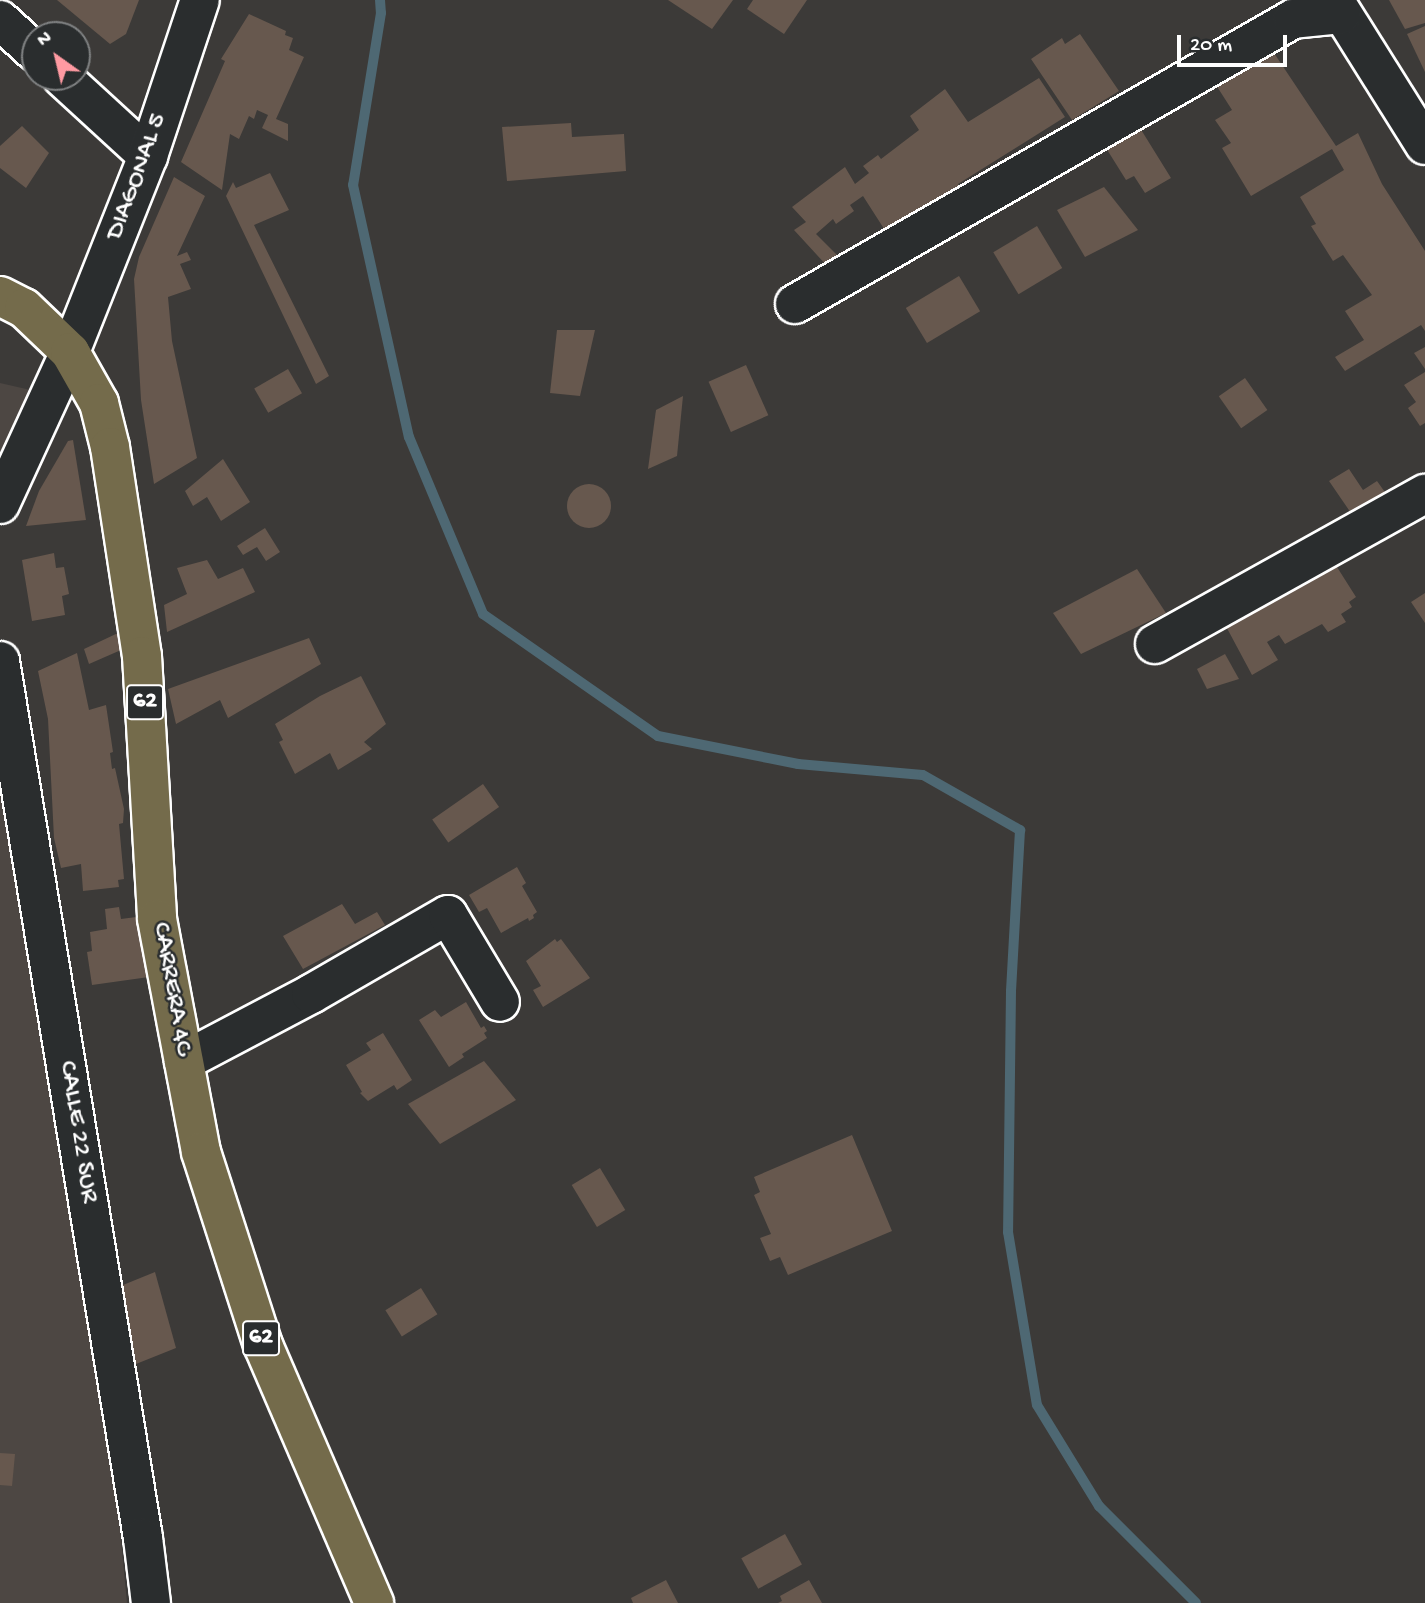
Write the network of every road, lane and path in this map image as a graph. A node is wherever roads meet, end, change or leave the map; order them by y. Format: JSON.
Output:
{"nodes":[{"id":1,"x":200,"y":0,"type":"edge"},
{"id":2,"x":1338,"y":7,"type":"edge"},
{"id":3,"x":0,"y":20,"type":"edge"},
{"id":4,"x":21,"y":39,"type":"edge"},
{"id":5,"x":77,"y":91,"type":"edge"},
{"id":6,"x":1425,"y":145,"type":"edge"},
{"id":7,"x":148,"y":156,"type":"junction"},
{"id":8,"x":0,"y":296,"type":"edge"},
{"id":9,"x":794,"y":304,"type":"dead end"},
{"id":10,"x":70,"y":352,"type":"junction"},
{"id":11,"x":1425,"y":495,"type":"edge"},
{"id":12,"x":0,"y":504,"type":"edge"},
{"id":13,"x":1155,"y":644,"type":"dead end"},
{"id":14,"x":0,"y":661,"type":"edge"},
{"id":15,"x":500,"y":1002,"type":"dead end"},
{"id":16,"x":184,"y":1060,"type":"junction"},
{"id":17,"x":151,"y":1603,"type":"edge"},
{"id":18,"x":374,"y":1603,"type":"edge"}],
"edges":[{"from":1,"to":7,"type":"street","name":"DIAGONAL 5"},
{"from":2,"to":6,"type":"street"},
{"from":2,"to":9,"type":"street"},
{"from":3,"to":4,"type":"street"},
{"from":5,"to":7,"type":"street"},
{"from":7,"to":10,"type":"street","name":"DIAGONAL 5"},
{"from":8,"to":10,"type":"main road","number":"62"},
{"from":10,"to":12,"type":"street"},
{"from":10,"to":16,"type":"main road","name":"CARRERA 4C","number":"62"},
{"from":11,"to":13,"type":"street"},
{"from":14,"to":17,"type":"street","name":"CALLE 22 SUR"},
{"from":15,"to":16,"type":"street"},
{"from":16,"to":18,"type":"main road","name":"CARRERA 4C","number":"62"}]}
